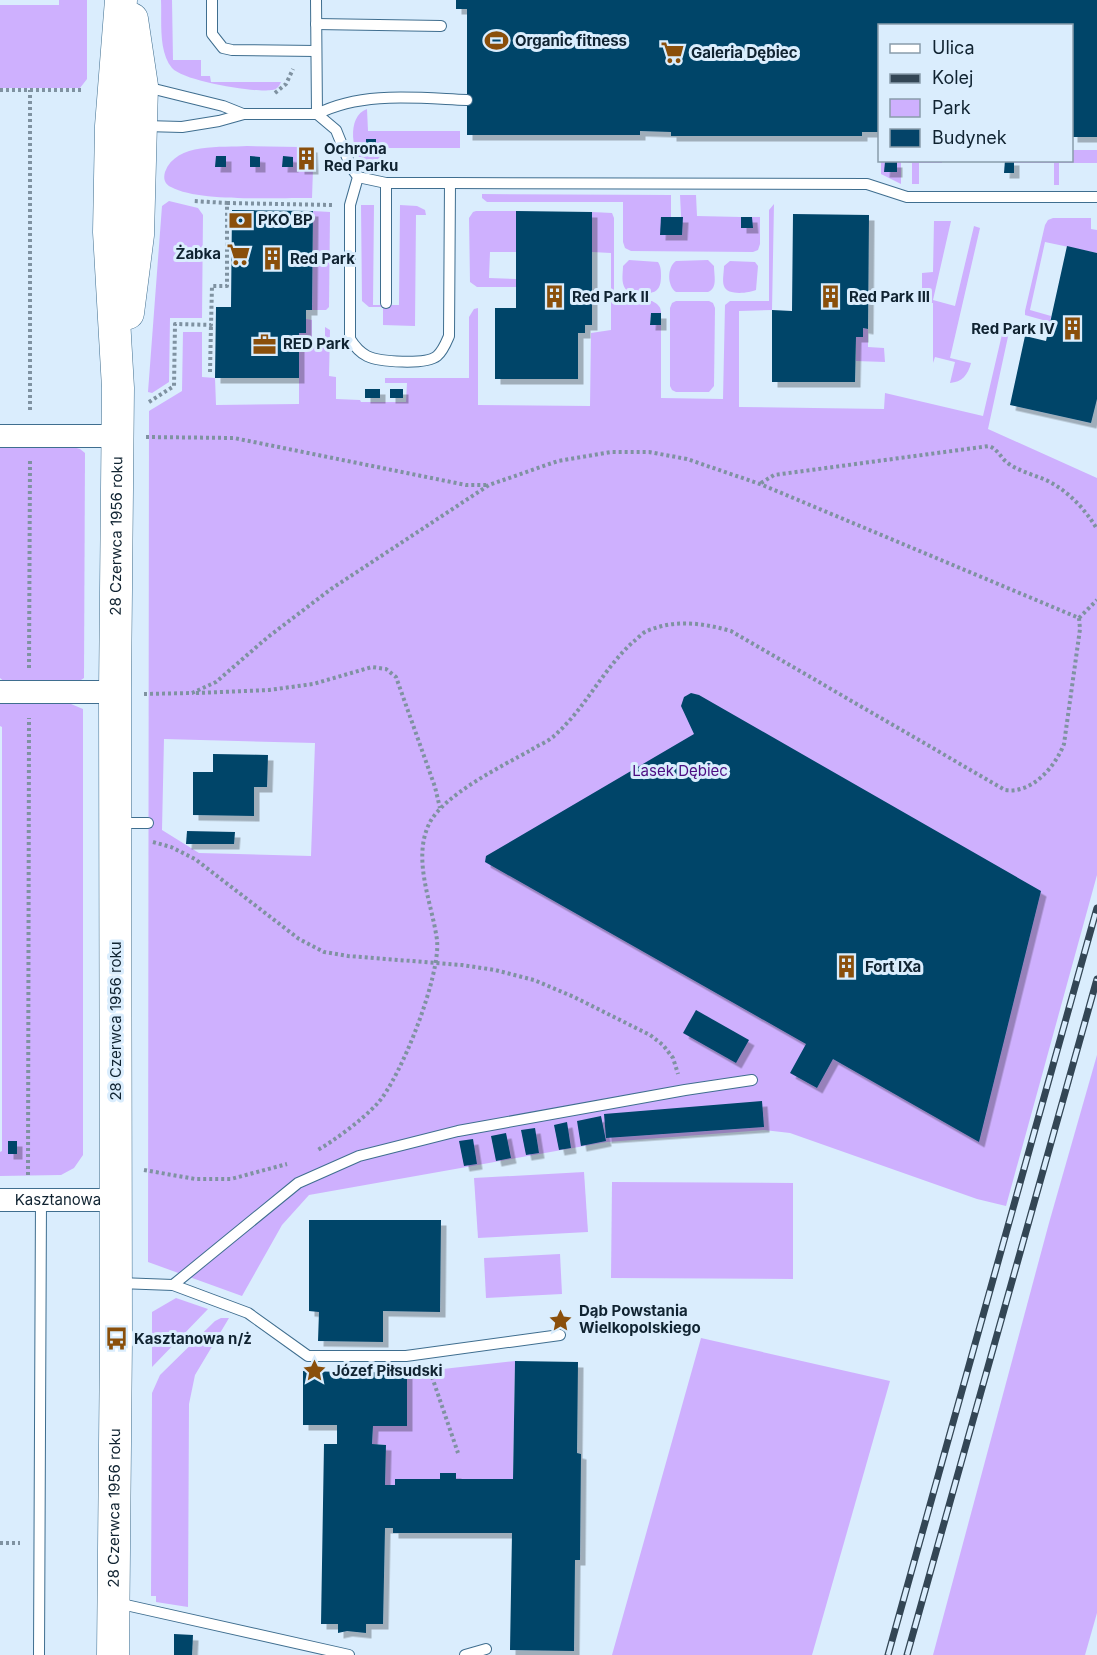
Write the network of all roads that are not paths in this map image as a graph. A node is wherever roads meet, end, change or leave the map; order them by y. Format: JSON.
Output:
{"nodes":[{"id":1,"x":121,"y":0,"type":"edge"},
{"id":2,"x":129,"y":0,"type":"edge"},
{"id":3,"x":212,"y":0,"type":"edge"},
{"id":4,"x":316,"y":0,"type":"edge"},
{"id":5,"x":316,"y":24,"type":"junction"},
{"id":6,"x":441,"y":26,"type":"dead end"},
{"id":7,"x":316,"y":51,"type":"junction"},
{"id":8,"x":142,"y":86,"type":"junction"},
{"id":9,"x":467,"y":100,"type":"dead end"},
{"id":10,"x":244,"y":114,"type":"junction"},
{"id":11,"x":317,"y":114,"type":"junction"},
{"id":12,"x":126,"y":126,"type":"junction"},
{"id":13,"x":358,"y":177,"type":"junction"},
{"id":14,"x":386,"y":183,"type":"junction"},
{"id":15,"x":450,"y":183,"type":"junction"},
{"id":16,"x":1097,"y":197,"type":"edge"},
{"id":17,"x":386,"y":303,"type":"dead end"},
{"id":18,"x":0,"y":435,"type":"edge"},
{"id":19,"x":128,"y":436,"type":"junction"},
{"id":20,"x":0,"y":692,"type":"edge"},
{"id":21,"x":130,"y":693,"type":"junction"},
{"id":22,"x":116,"y":823,"type":"junction"},
{"id":23,"x":148,"y":823,"type":"dead end"},
{"id":24,"x":752,"y":1080,"type":"dead end"},
{"id":25,"x":0,"y":1200,"type":"edge"},
{"id":26,"x":35,"y":1200,"type":"junction"},
{"id":27,"x":116,"y":1200,"type":"junction"},
{"id":28,"x":116,"y":1283,"type":"junction"},
{"id":29,"x":173,"y":1285,"type":"junction"},
{"id":30,"x":560,"y":1335,"type":"dead end"},
{"id":31,"x":114,"y":1602,"type":"junction"},
{"id":32,"x":486,"y":1649,"type":"dead end"},
{"id":33,"x":39,"y":1655,"type":"edge"},
{"id":34,"x":113,"y":1655,"type":"edge"},
{"id":35,"x":349,"y":1655,"type":"edge"},
{"id":36,"x":465,"y":1655,"type":"edge"}],
"edges":[{"from":1,"to":12,"type":"street","name":"28 Czerwca 1956 roku"},
{"from":2,"to":8,"type":"street","name":"28 Czerwca 1956 roku"},
{"from":3,"to":7,"type":"lane"},
{"from":4,"to":5,"type":"lane"},
{"from":5,"to":6,"type":"lane"},
{"from":5,"to":7,"type":"lane"},
{"from":7,"to":11,"type":"lane"},
{"from":8,"to":10,"type":"lane"},
{"from":8,"to":12,"type":"street","name":"28 Czerwca 1956 roku"},
{"from":9,"to":11,"type":"lane"},
{"from":10,"to":11,"type":"lane"},
{"from":10,"to":12,"type":"lane"},
{"from":11,"to":13,"type":"lane"},
{"from":12,"to":19,"type":"street","name":"28 Czerwca 1956 roku"},
{"from":13,"to":14,"type":"lane"},
{"from":13,"to":15,"type":"lane"},
{"from":14,"to":15,"type":"lane"},
{"from":14,"to":17,"type":"lane"},
{"from":15,"to":16,"type":"lane"},
{"from":18,"to":19,"type":"street"},
{"from":19,"to":21,"type":"street","name":"28 Czerwca 1956 roku"},
{"from":20,"to":21,"type":"street"},
{"from":21,"to":22,"type":"street","name":"28 Czerwca 1956 roku"},
{"from":22,"to":23,"type":"lane"},
{"from":22,"to":27,"type":"street","name":"28 Czerwca 1956 roku"},
{"from":24,"to":29,"type":"lane"},
{"from":25,"to":26,"type":"street","name":"Kasztanowa"},
{"from":26,"to":27,"type":"street","name":"Kasztanowa"},
{"from":26,"to":33,"type":"lane"},
{"from":27,"to":28,"type":"street","name":"28 Czerwca 1956 roku"},
{"from":28,"to":29,"type":"lane"},
{"from":28,"to":31,"type":"street","name":"28 Czerwca 1956 roku"},
{"from":29,"to":30,"type":"lane"},
{"from":31,"to":34,"type":"street","name":"28 Czerwca 1956 roku"},
{"from":31,"to":35,"type":"lane"},
{"from":32,"to":36,"type":"lane"}]}
